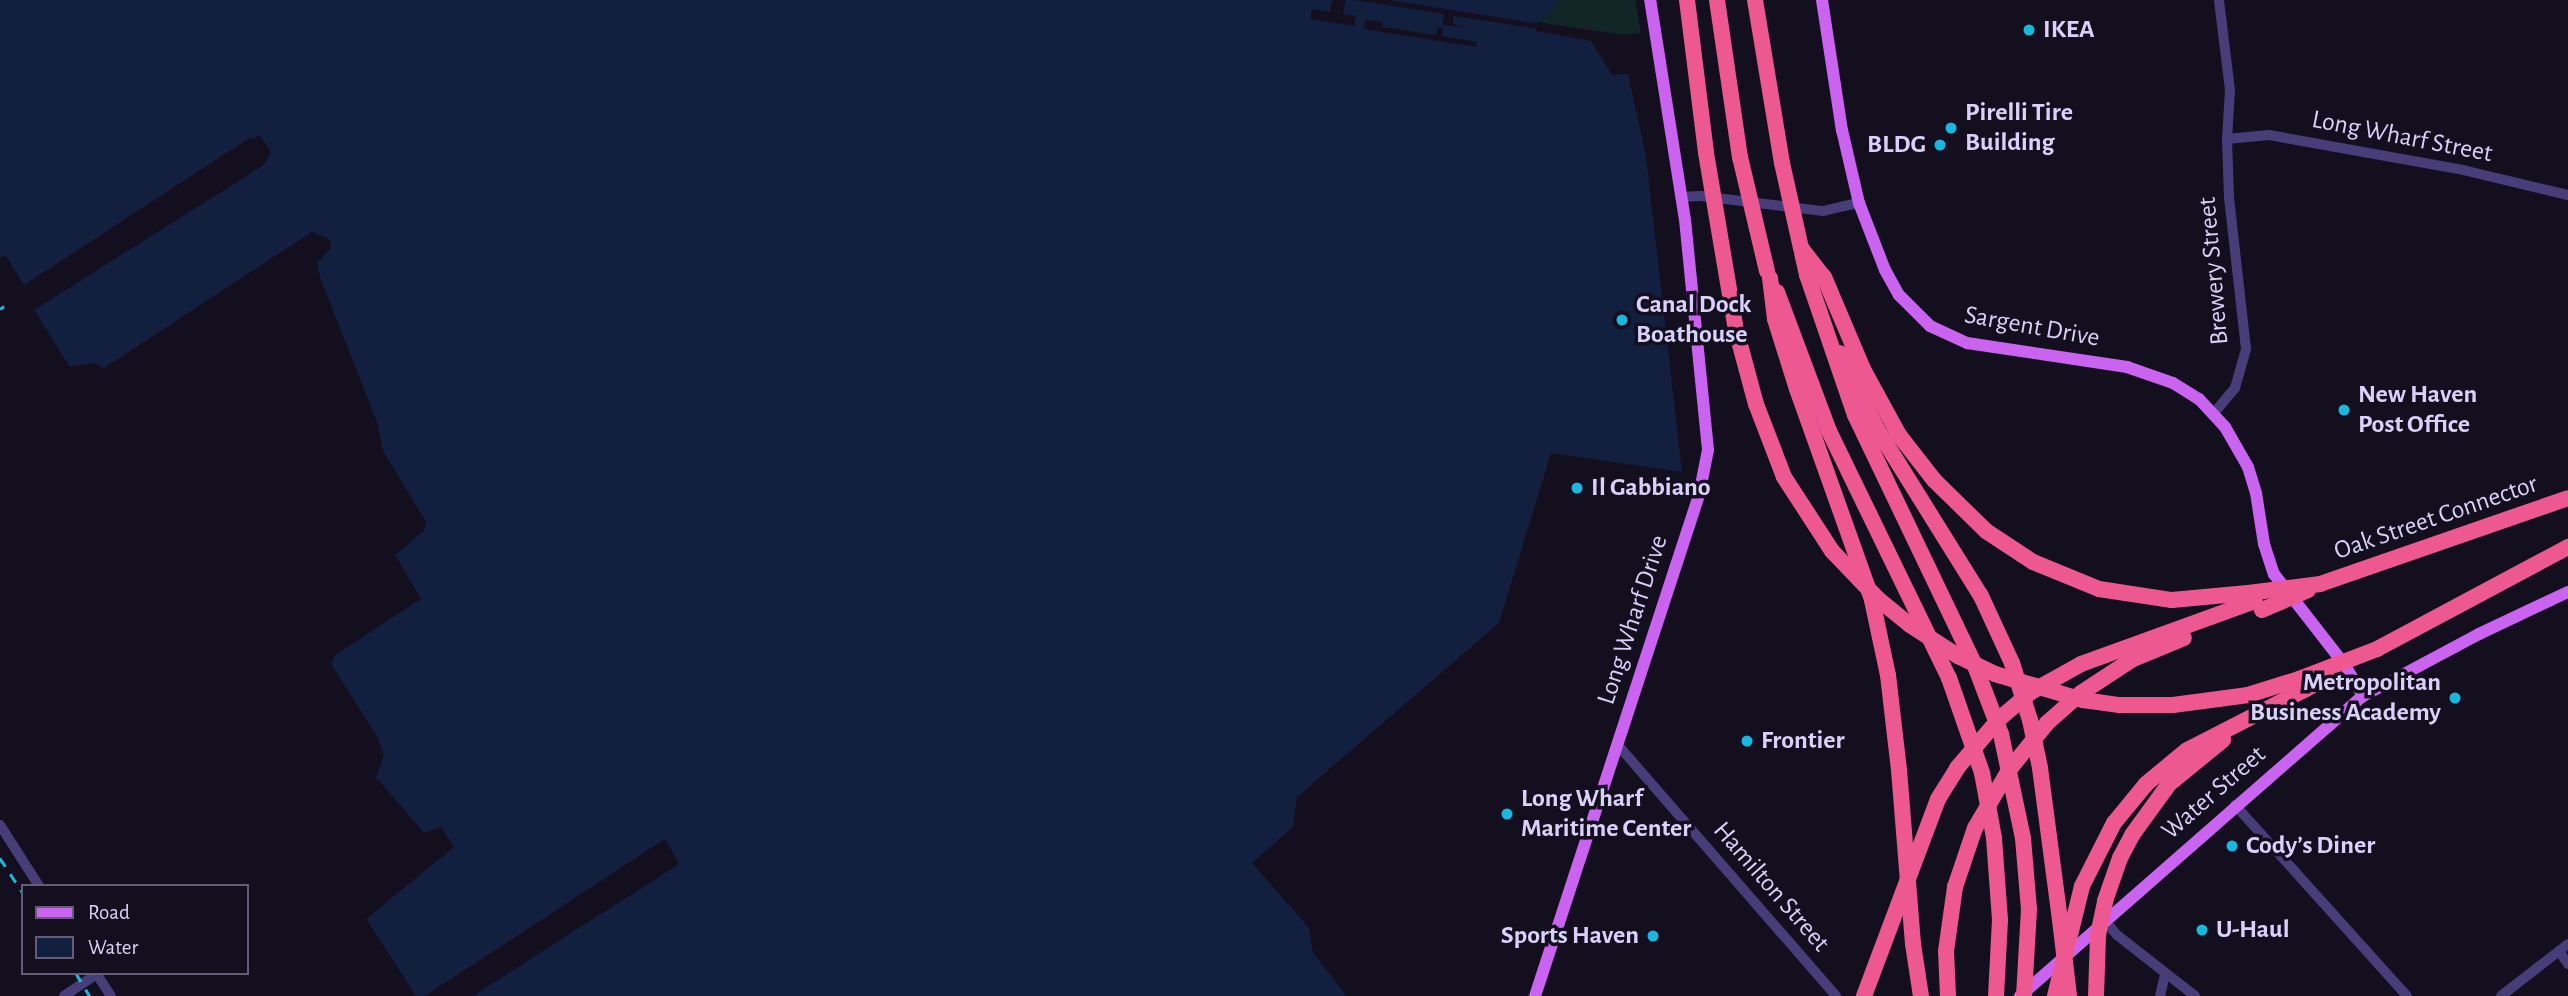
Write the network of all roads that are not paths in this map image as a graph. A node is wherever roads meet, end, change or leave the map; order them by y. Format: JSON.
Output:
{"nodes":[{"id":1,"x":1650,"y":0,"type":"edge"},
{"id":2,"x":1687,"y":0,"type":"edge"},
{"id":3,"x":1717,"y":0,"type":"edge"},
{"id":4,"x":1755,"y":0,"type":"edge"},
{"id":5,"x":1822,"y":0,"type":"edge"},
{"id":6,"x":2219,"y":0,"type":"edge"},
{"id":7,"x":2227,"y":139,"type":"junction"},
{"id":8,"x":2568,"y":195,"type":"edge"},
{"id":9,"x":1682,"y":197,"type":"junction"},
{"id":10,"x":1859,"y":203,"type":"junction"},
{"id":11,"x":1801,"y":248,"type":"junction"},
{"id":12,"x":1768,"y":274,"type":"junction"},
{"id":13,"x":1828,"y":331,"type":"junction"},
{"id":14,"x":2214,"y":413,"type":"junction"},
{"id":15,"x":2568,"y":498,"type":"edge"},
{"id":16,"x":2568,"y":547,"type":"edge"},
{"id":17,"x":2568,"y":592,"type":"edge"},
{"id":18,"x":2255,"y":601,"type":"junction"},
{"id":19,"x":2303,"y":684,"type":"junction"},
{"id":20,"x":2363,"y":696,"type":"junction"},
{"id":21,"x":1617,"y":744,"type":"junction"},
{"id":22,"x":2235,"y":805,"type":"junction"},
{"id":23,"x":0,"y":825,"type":"edge"},
{"id":24,"x":38,"y":884,"type":"edge"},
{"id":25,"x":2104,"y":920,"type":"junction"},
{"id":26,"x":2563,"y":948,"type":"edge"},
{"id":27,"x":2568,"y":964,"type":"edge"},
{"id":28,"x":2165,"y":974,"type":"junction"},
{"id":29,"x":94,"y":975,"type":"edge"},
{"id":30,"x":98,"y":975,"type":"edge"},
{"id":31,"x":64,"y":996,"type":"edge"},
{"id":32,"x":111,"y":996,"type":"edge"},
{"id":33,"x":1535,"y":996,"type":"edge"},
{"id":34,"x":1836,"y":996,"type":"edge"},
{"id":35,"x":1864,"y":996,"type":"edge"},
{"id":36,"x":1921,"y":996,"type":"edge"},
{"id":37,"x":1948,"y":996,"type":"edge"},
{"id":38,"x":1996,"y":996,"type":"edge"},
{"id":39,"x":2022,"y":996,"type":"edge"},
{"id":40,"x":2055,"y":996,"type":"edge"},
{"id":41,"x":2069,"y":996,"type":"edge"},
{"id":42,"x":2096,"y":996,"type":"edge"},
{"id":43,"x":2160,"y":996,"type":"edge"},
{"id":44,"x":2195,"y":996,"type":"edge"},
{"id":45,"x":2407,"y":996,"type":"edge"},
{"id":46,"x":2501,"y":996,"type":"edge"}],
"edges":[{"from":1,"to":9,"type":"main road","name":"Long Wharf Drive"},
{"from":2,"to":19,"type":"highway","bridge":true},
{"from":3,"to":12,"type":"highway","bridge":true},
{"from":4,"to":11,"type":"highway","bridge":true},
{"from":5,"to":10,"type":"main road","name":"Sargent Drive"},
{"from":6,"to":7,"type":"street","name":"Brewery Street"},
{"from":7,"to":8,"type":"street","name":"Long Wharf Street"},
{"from":7,"to":14,"type":"street","name":"Brewery Street"},
{"from":9,"to":10,"type":"street"},
{"from":9,"to":21,"type":"main road","name":"Long Wharf Drive"},
{"from":10,"to":14,"type":"main road","name":"Sargent Drive"},
{"from":11,"to":13,"type":"highway"},
{"from":11,"to":18,"type":"highway"},
{"from":12,"to":36,"type":"highway","bridge":true},
{"from":12,"to":38,"type":"highway","bridge":true},
{"from":13,"to":39,"type":"highway","bridge":true},
{"from":13,"to":41,"type":"highway","bridge":true},
{"from":14,"to":20,"type":"main road"},
{"from":15,"to":18,"type":"highway","name":"Oak Street Connector","bridge":true},
{"from":16,"to":19,"type":"highway","bridge":true},
{"from":17,"to":20,"type":"main road","name":"Water Street"},
{"from":18,"to":35,"type":"highway"},
{"from":18,"to":37,"type":"highway"},
{"from":19,"to":40,"type":"highway","bridge":true},
{"from":19,"to":42,"type":"highway","bridge":true},
{"from":20,"to":22,"type":"main road","name":"Water Street"},
{"from":21,"to":33,"type":"main road","name":"Long Wharf Drive"},
{"from":21,"to":34,"type":"street","name":"Hamilton Street"},
{"from":22,"to":25,"type":"main road","name":"Water Street"},
{"from":22,"to":45,"type":"street"},
{"from":23,"to":24,"type":"street"},
{"from":25,"to":28,"type":"street"},
{"from":25,"to":39,"type":"main road","name":"Water Street"},
{"from":26,"to":27,"type":"street"},
{"from":26,"to":46,"type":"street"},
{"from":28,"to":43,"type":"street"},
{"from":28,"to":44,"type":"street"},
{"from":29,"to":31,"type":"street"},
{"from":30,"to":32,"type":"street"}]}
